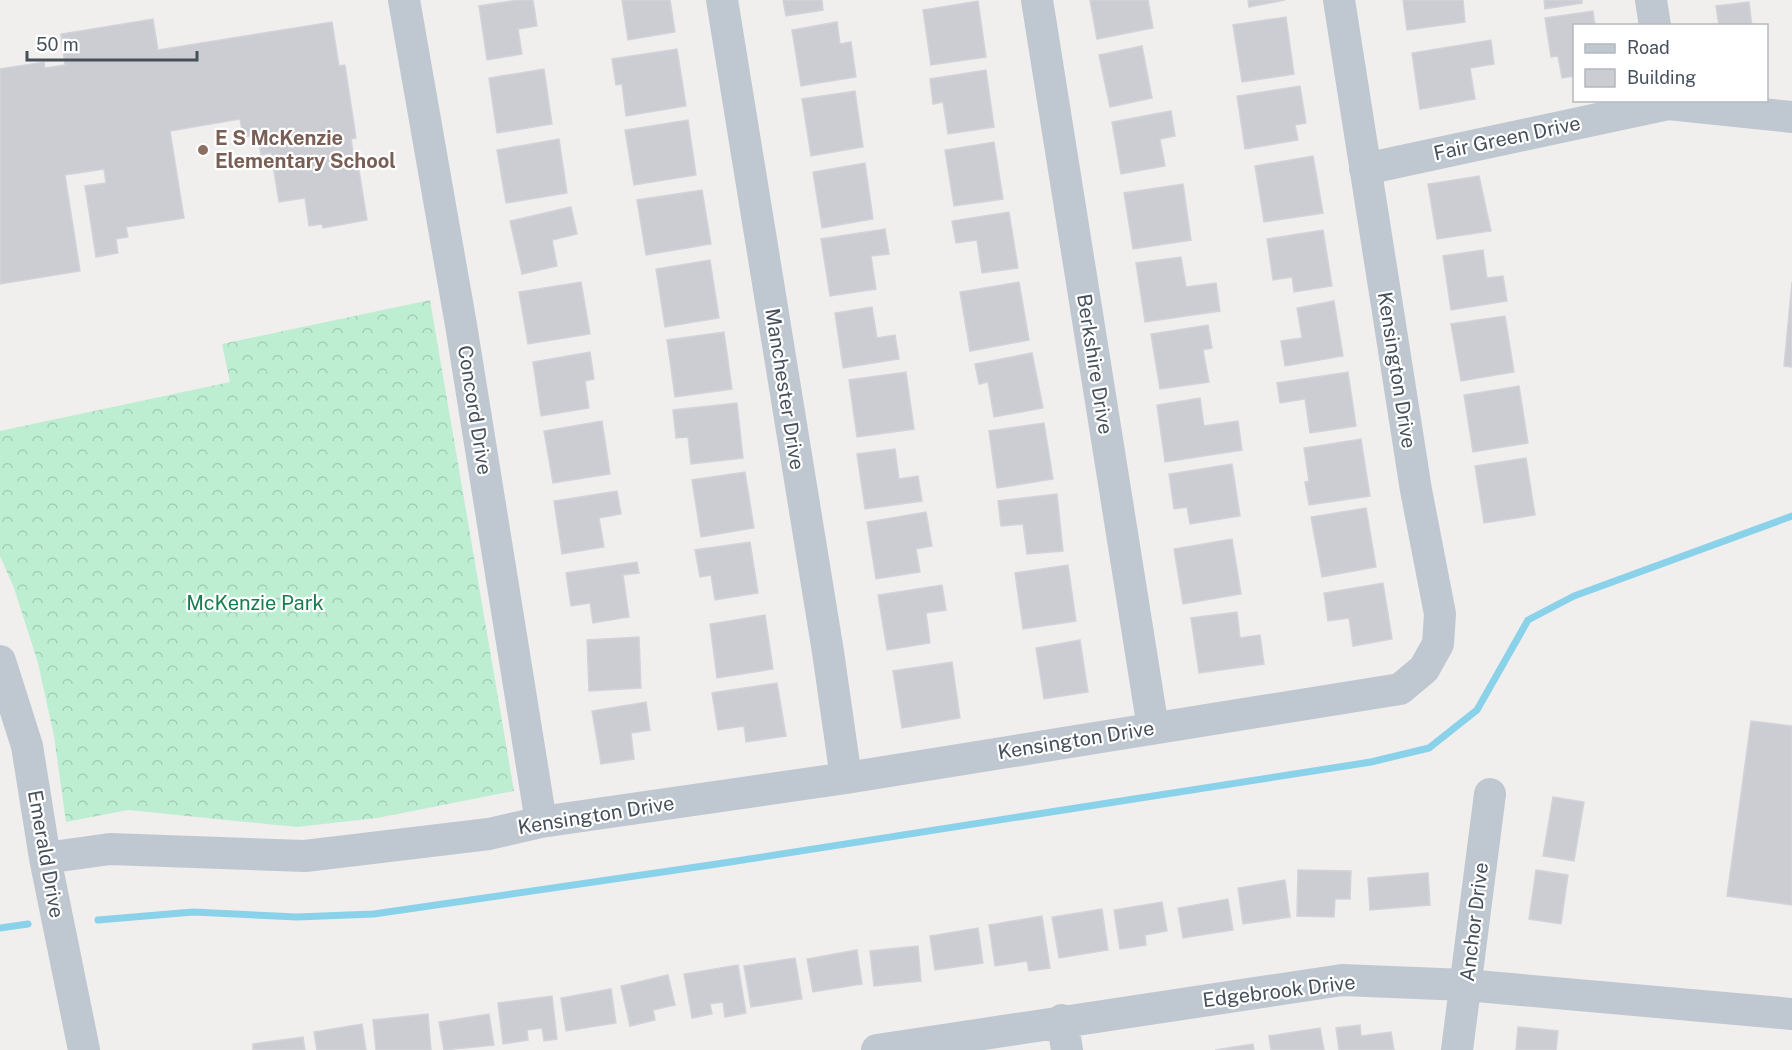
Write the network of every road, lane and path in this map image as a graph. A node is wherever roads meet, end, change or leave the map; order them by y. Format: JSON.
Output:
{"nodes":[{"id":1,"x":404,"y":0,"type":"edge"},
{"id":2,"x":722,"y":0,"type":"edge"},
{"id":3,"x":1037,"y":0,"type":"edge"},
{"id":4,"x":1340,"y":0,"type":"edge"},
{"id":5,"x":1651,"y":0,"type":"edge"},
{"id":6,"x":1655,"y":24,"type":"edge"},
{"id":7,"x":1668,"y":102,"type":"edge"},
{"id":8,"x":1792,"y":117,"type":"edge"},
{"id":9,"x":1365,"y":169,"type":"junction"},
{"id":10,"x":0,"y":661,"type":"edge"},
{"id":11,"x":1153,"y":728,"type":"junction"},
{"id":12,"x":846,"y":778,"type":"junction"},
{"id":13,"x":1490,"y":794,"type":"dead end"},
{"id":14,"x":541,"y":822,"type":"junction"},
{"id":15,"x":45,"y":858,"type":"junction"},
{"id":16,"x":1466,"y":985,"type":"junction"},
{"id":17,"x":1792,"y":1014,"type":"edge"},
{"id":18,"x":1064,"y":1035,"type":"edge"},
{"id":19,"x":84,"y":1050,"type":"edge"},
{"id":20,"x":877,"y":1050,"type":"edge"},
{"id":21,"x":1457,"y":1050,"type":"edge"}],
"edges":[{"from":1,"to":14,"type":"street","name":"Concord Drive"},
{"from":2,"to":12,"type":"street","name":"Manchester Drive"},
{"from":3,"to":11,"type":"street","name":"Berkshire Drive"},
{"from":4,"to":9,"type":"street","name":"Kensington Drive"},
{"from":5,"to":6,"type":"street"},
{"from":7,"to":8,"type":"street","name":"Fair Green Drive"},
{"from":7,"to":9,"type":"street","name":"Fair Green Drive"},
{"from":9,"to":11,"type":"street","name":"Kensington Drive"},
{"from":10,"to":15,"type":"street","name":"Emerald Drive"},
{"from":11,"to":12,"type":"street","name":"Kensington Drive"},
{"from":12,"to":14,"type":"street","name":"Kensington Drive"},
{"from":13,"to":16,"type":"street","name":"Anchor Drive"},
{"from":14,"to":15,"type":"street","name":"Kensington Drive"},
{"from":15,"to":19,"type":"street","name":"Emerald Drive"},
{"from":16,"to":17,"type":"street","name":"Edgebrook Drive"},
{"from":16,"to":18,"type":"street","name":"Edgebrook Drive"},
{"from":16,"to":21,"type":"street","name":"Anchor Drive"},
{"from":18,"to":20,"type":"street","name":"Edgebrook Drive"}]}
